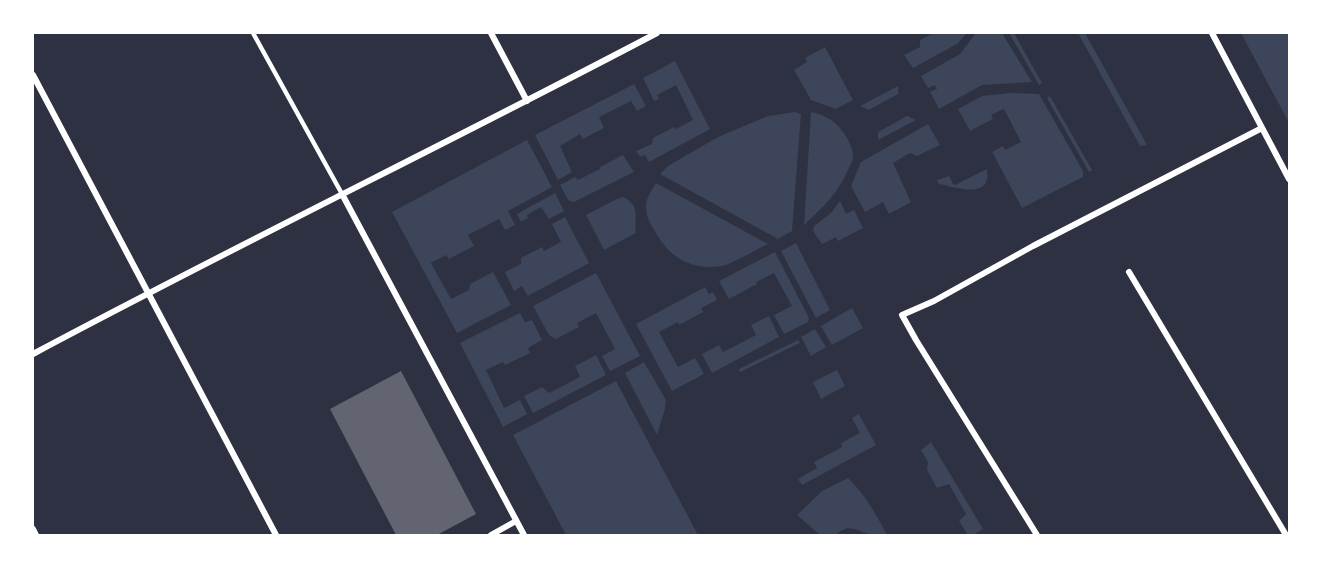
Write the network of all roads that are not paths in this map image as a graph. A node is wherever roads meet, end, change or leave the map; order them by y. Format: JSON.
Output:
{"nodes":[{"id":1,"x":253,"y":33,"type":"edge"},
{"id":2,"x":491,"y":33,"type":"edge"},
{"id":3,"x":657,"y":33,"type":"edge"},
{"id":4,"x":1212,"y":33,"type":"edge"},
{"id":5,"x":33,"y":75,"type":"edge"},
{"id":6,"x":527,"y":101,"type":"junction"},
{"id":7,"x":1262,"y":128,"type":"junction"},
{"id":8,"x":1289,"y":179,"type":"edge"},
{"id":9,"x":342,"y":194,"type":"junction"},
{"id":10,"x":1129,"y":272,"type":"dead end"},
{"id":11,"x":149,"y":292,"type":"junction"},
{"id":12,"x":33,"y":354,"type":"edge"},
{"id":13,"x":516,"y":522,"type":"junction"},
{"id":14,"x":33,"y":529,"type":"edge"},
{"id":15,"x":36,"y":535,"type":"edge"},
{"id":16,"x":276,"y":535,"type":"edge"},
{"id":17,"x":491,"y":535,"type":"edge"},
{"id":18,"x":524,"y":535,"type":"edge"},
{"id":19,"x":1037,"y":535,"type":"edge"},
{"id":20,"x":1286,"y":535,"type":"edge"}],
"edges":[{"from":1,"to":9,"type":"lane"},
{"from":2,"to":6,"type":"street"},
{"from":3,"to":6,"type":"street"},
{"from":4,"to":7,"type":"street"},
{"from":5,"to":11,"type":"street"},
{"from":6,"to":9,"type":"street"},
{"from":7,"to":8,"type":"street"},
{"from":7,"to":19,"type":"street"},
{"from":9,"to":11,"type":"street"},
{"from":9,"to":13,"type":"street"},
{"from":10,"to":20,"type":"street"},
{"from":11,"to":12,"type":"street"},
{"from":11,"to":16,"type":"street"},
{"from":13,"to":17,"type":"street"},
{"from":13,"to":18,"type":"street"},
{"from":14,"to":15,"type":"street"}]}
